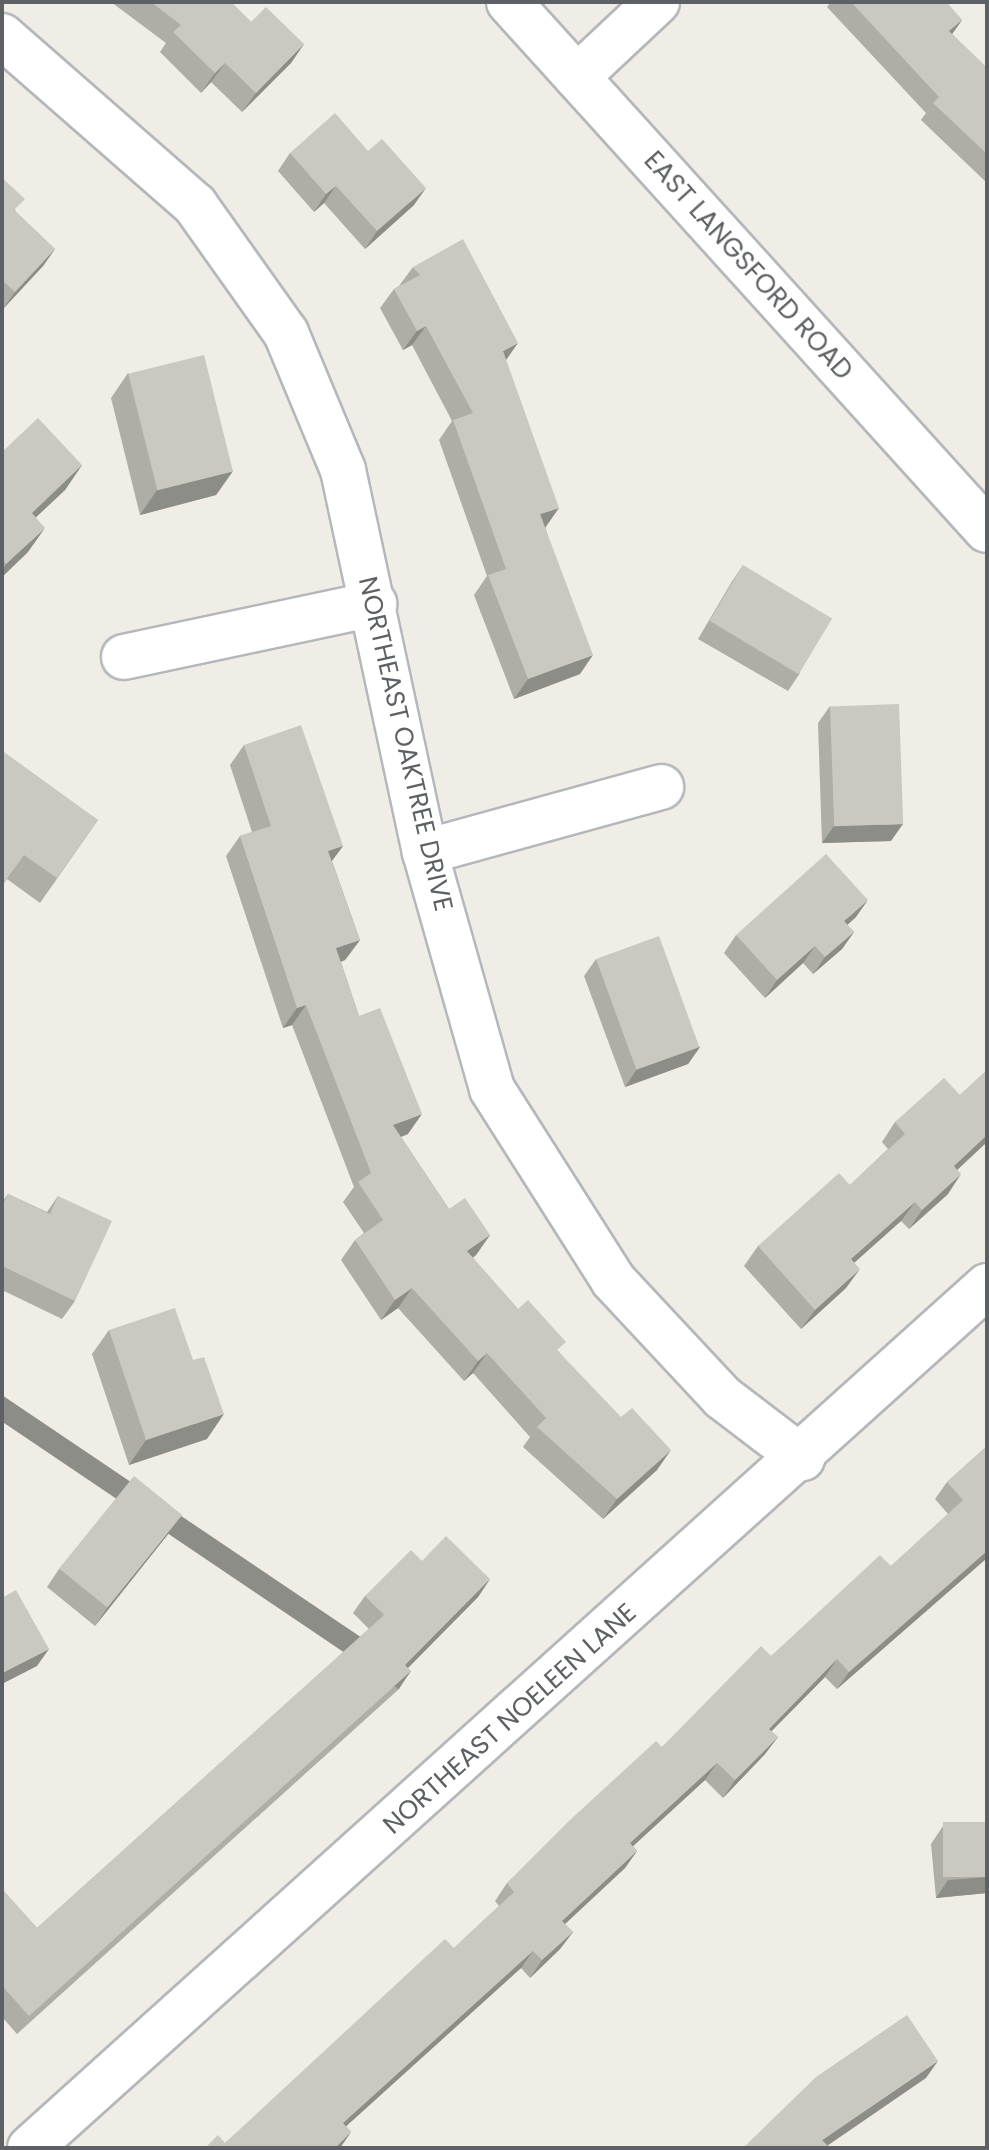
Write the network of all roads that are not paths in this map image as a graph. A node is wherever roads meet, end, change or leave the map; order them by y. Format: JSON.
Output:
{"nodes":[{"id":1,"x":509,"y":2,"type":"edge"},
{"id":2,"x":657,"y":2,"type":"edge"},
{"id":3,"x":2,"y":36,"type":"edge"},
{"id":4,"x":577,"y":77,"type":"junction"},
{"id":5,"x":987,"y":530,"type":"edge"},
{"id":6,"x":374,"y":604,"type":"junction"},
{"id":7,"x":124,"y":657,"type":"dead end"},
{"id":8,"x":661,"y":787,"type":"dead end"},
{"id":9,"x":425,"y":852,"type":"junction"},
{"id":10,"x":987,"y":1286,"type":"edge"},
{"id":11,"x":802,"y":1458,"type":"junction"},
{"id":12,"x":30,"y":2148,"type":"edge"}],
"edges":[{"from":1,"to":4,"type":"street","name":"EAST LANGSFORD ROAD"},
{"from":2,"to":4,"type":"street"},
{"from":3,"to":6,"type":"street","name":"NORTHEAST OAKTREE DRIVE"},
{"from":4,"to":5,"type":"street","name":"EAST LANGSFORD ROAD"},
{"from":6,"to":7,"type":"street"},
{"from":6,"to":9,"type":"street","name":"NORTHEAST OAKTREE DRIVE"},
{"from":8,"to":9,"type":"street"},
{"from":9,"to":11,"type":"street","name":"NORTHEAST OAKTREE DRIVE"},
{"from":10,"to":11,"type":"street","name":"NORTHEAST NOELEEN LANE"},
{"from":11,"to":12,"type":"street","name":"NORTHEAST NOELEEN LANE"}]}
